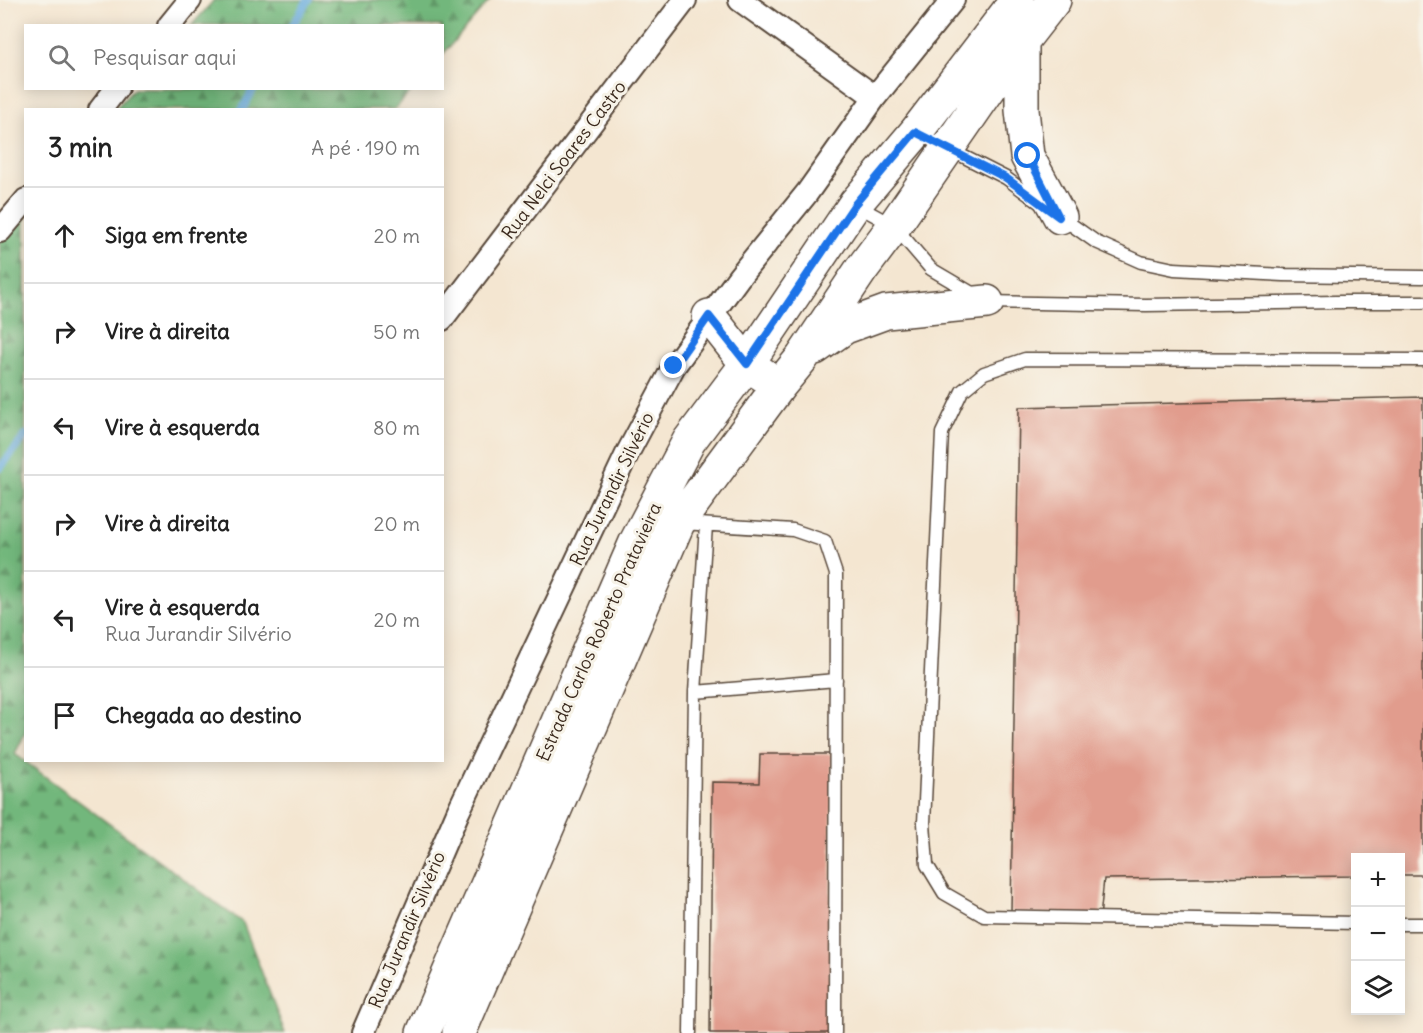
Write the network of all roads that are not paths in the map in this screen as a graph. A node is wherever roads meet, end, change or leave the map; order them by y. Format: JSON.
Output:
{"nodes":[{"id":1,"x":189,"y":0,"type":"edge"},
{"id":2,"x":684,"y":0,"type":"edge"},
{"id":3,"x":740,"y":0,"type":"edge"},
{"id":4,"x":953,"y":0,"type":"edge"},
{"id":5,"x":1017,"y":0,"type":"edge"},
{"id":6,"x":1054,"y":0,"type":"edge"},
{"id":7,"x":171,"y":24,"type":"edge"},
{"id":8,"x":1022,"y":41,"type":"junction"},
{"id":9,"x":115,"y":90,"type":"edge"},
{"id":10,"x":875,"y":97,"type":"junction"},
{"id":11,"x":102,"y":108,"type":"edge"},
{"id":12,"x":915,"y":132,"type":"junction"},
{"id":13,"x":947,"y":149,"type":"junction"},
{"id":14,"x":24,"y":202,"type":"edge"},
{"id":15,"x":855,"y":204,"type":"junction"},
{"id":16,"x":1059,"y":217,"type":"junction"},
{"id":17,"x":894,"y":226,"type":"junction"},
{"id":18,"x":0,"y":231,"type":"edge"},
{"id":19,"x":1423,"y":277,"type":"edge"},
{"id":20,"x":987,"y":302,"type":"junction"},
{"id":21,"x":1423,"y":302,"type":"edge"},
{"id":22,"x":444,"y":316,"type":"edge"},
{"id":23,"x":709,"y":316,"type":"junction"},
{"id":24,"x":802,"y":358,"type":"junction"},
{"id":25,"x":1423,"y":360,"type":"edge"},
{"id":26,"x":747,"y":364,"type":"junction"},
{"id":27,"x":778,"y":386,"type":"junction"},
{"id":28,"x":692,"y":524,"type":"junction"},
{"id":29,"x":836,"y":680,"type":"junction"},
{"id":30,"x":694,"y":692,"type":"junction"},
{"id":31,"x":1351,"y":923,"type":"edge"},
{"id":32,"x":1405,"y":924,"type":"edge"},
{"id":33,"x":1423,"y":924,"type":"edge"},
{"id":34,"x":363,"y":1033,"type":"edge"},
{"id":35,"x":423,"y":1033,"type":"edge"},
{"id":36,"x":459,"y":1033,"type":"edge"},
{"id":37,"x":690,"y":1033,"type":"edge"},
{"id":38,"x":835,"y":1033,"type":"edge"}],
"edges":[{"from":1,"to":7,"type":"street"},
{"from":2,"to":22,"type":"street","name":"Rua Nelci Soares Castro"},
{"from":3,"to":10,"type":"street"},
{"from":4,"to":10,"type":"street","name":"Rua Jurandir Silvério"},
{"from":5,"to":12,"type":"main road","name":"Estrada Carlos Roberto Pratavieira"},
{"from":6,"to":8,"type":"main road","name":"Estrada Carlos Roberto Pratavieira"},
{"from":8,"to":13,"type":"main road","name":"Estrada Carlos Roberto Pratavieira"},
{"from":8,"to":16,"type":"main road"},
{"from":9,"to":11,"type":"street"},
{"from":10,"to":23,"type":"street","name":"Rua Jurandir Silvério"},
{"from":12,"to":13,"type":"lane"},
{"from":12,"to":15,"type":"main road","name":"Estrada Carlos Roberto Pratavieira"},
{"from":13,"to":16,"type":"lane"},
{"from":13,"to":17,"type":"main road","name":"Estrada Carlos Roberto Pratavieira"},
{"from":14,"to":18,"type":"street"},
{"from":15,"to":17,"type":"lane"},
{"from":15,"to":26,"type":"main road","name":"Estrada Carlos Roberto Pratavieira"},
{"from":16,"to":19,"type":"lane"},
{"from":17,"to":20,"type":"lane"},
{"from":17,"to":24,"type":"main road","name":"Estrada Carlos Roberto Pratavieira"},
{"from":20,"to":21,"type":"lane"},
{"from":20,"to":24,"type":"main road"},
{"from":23,"to":26,"type":"main road"},
{"from":23,"to":34,"type":"street","name":"Rua Jurandir Silvério"},
{"from":24,"to":27,"type":"main road","name":"Estrada Carlos Roberto Pratavieira"},
{"from":25,"to":31,"type":"lane"},
{"from":26,"to":27,"type":"main road"},
{"from":26,"to":35,"type":"main road","name":"Estrada Carlos Roberto Pratavieira"},
{"from":27,"to":28,"type":"main road","name":"Estrada Carlos Roberto Pratavieira"},
{"from":28,"to":29,"type":"lane"},
{"from":28,"to":30,"type":"lane"},
{"from":28,"to":36,"type":"main road","name":"Estrada Carlos Roberto Pratavieira"},
{"from":29,"to":30,"type":"lane"},
{"from":29,"to":38,"type":"lane"},
{"from":30,"to":37,"type":"lane"},
{"from":32,"to":33,"type":"lane"}]}
